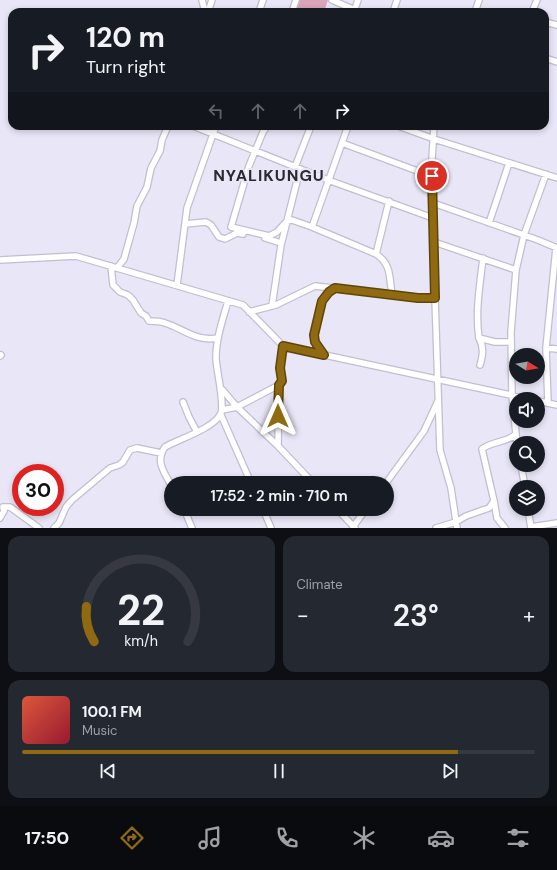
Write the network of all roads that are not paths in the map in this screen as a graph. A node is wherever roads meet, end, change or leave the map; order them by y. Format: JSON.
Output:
{"nodes":[{"id":1,"x":332,"y":0,"type":"edge"},
{"id":2,"x":348,"y":8,"type":"edge"},
{"id":3,"x":166,"y":130,"type":"edge"},
{"id":4,"x":203,"y":130,"type":"edge"},
{"id":5,"x":214,"y":130,"type":"edge"},
{"id":6,"x":264,"y":130,"type":"edge"},
{"id":7,"x":310,"y":130,"type":"edge"},
{"id":8,"x":347,"y":130,"type":"edge"},
{"id":9,"x":408,"y":130,"type":"edge"},
{"id":10,"x":434,"y":130,"type":"edge"},
{"id":11,"x":213,"y":134,"type":"junction"},
{"id":12,"x":434,"y":140,"type":"junction"},
{"id":13,"x":342,"y":143,"type":"junction"},
{"id":14,"x":255,"y":150,"type":"junction"},
{"id":15,"x":509,"y":163,"type":"junction"},
{"id":16,"x":298,"y":168,"type":"junction"},
{"id":17,"x":546,"y":174,"type":"junction"},
{"id":18,"x":432,"y":176,"type":"junction"},
{"id":19,"x":557,"y":178,"type":"edge"},
{"id":20,"x":328,"y":180,"type":"junction"},
{"id":21,"x":389,"y":201,"type":"junction"},
{"id":22,"x":432,"y":203,"type":"junction"},
{"id":23,"x":433,"y":218,"type":"junction"},
{"id":24,"x":287,"y":221,"type":"junction"},
{"id":25,"x":490,"y":223,"type":"junction"},
{"id":26,"x":185,"y":224,"type":"junction"},
{"id":27,"x":312,"y":227,"type":"junction"},
{"id":28,"x":524,"y":235,"type":"junction"},
{"id":29,"x":434,"y":242,"type":"junction"},
{"id":30,"x":281,"y":243,"type":"junction"},
{"id":31,"x":556,"y":248,"type":"edge"},
{"id":32,"x":376,"y":254,"type":"junction"},
{"id":33,"x":483,"y":258,"type":"junction"},
{"id":34,"x":0,"y":260,"type":"edge"},
{"id":35,"x":114,"y":267,"type":"junction"},
{"id":36,"x":516,"y":270,"type":"junction"},
{"id":37,"x":177,"y":285,"type":"junction"},
{"id":38,"x":335,"y":288,"type":"junction"},
{"id":39,"x":392,"y":295,"type":"junction"},
{"id":40,"x":435,"y":298,"type":"junction"},
{"id":41,"x":228,"y":301,"type":"junction"},
{"id":42,"x":272,"y":306,"type":"junction"},
{"id":43,"x":249,"y":312,"type":"junction"},
{"id":44,"x":218,"y":338,"type":"junction"},
{"id":45,"x":479,"y":338,"type":"junction"},
{"id":46,"x":491,"y":341,"type":"junction"},
{"id":47,"x":511,"y":342,"type":"junction"},
{"id":48,"x":283,"y":346,"type":"junction"},
{"id":49,"x":546,"y":348,"type":"junction"},
{"id":50,"x":557,"y":349,"type":"edge"},
{"id":51,"x":482,"y":350,"type":"junction"},
{"id":52,"x":324,"y":355,"type":"junction"},
{"id":53,"x":480,"y":364,"type":"dead end"},
{"id":54,"x":438,"y":378,"type":"junction"},
{"id":55,"x":279,"y":385,"type":"junction"},
{"id":56,"x":220,"y":387,"type":"junction"},
{"id":57,"x":512,"y":392,"type":"edge"},
{"id":58,"x":509,"y":395,"type":"edge"},
{"id":59,"x":438,"y":399,"type":"junction"},
{"id":60,"x":183,"y":402,"type":"dead end"},
{"id":61,"x":545,"y":402,"type":"edge"},
{"id":62,"x":548,"y":403,"type":"junction"},
{"id":63,"x":557,"y":405,"type":"edge"},
{"id":64,"x":236,"y":406,"type":"junction"},
{"id":65,"x":221,"y":412,"type":"junction"},
{"id":66,"x":514,"y":428,"type":"edge"},
{"id":67,"x":197,"y":432,"type":"junction"},
{"id":68,"x":515,"y":435,"type":"joint"},
{"id":69,"x":278,"y":446,"type":"junction"},
{"id":70,"x":161,"y":453,"type":"junction"},
{"id":71,"x":166,"y":476,"type":"edge"},
{"id":72,"x":248,"y":476,"type":"edge"},
{"id":73,"x":306,"y":476,"type":"edge"},
{"id":74,"x":391,"y":476,"type":"edge"},
{"id":75,"x":494,"y":501,"type":"junction"},
{"id":76,"x":187,"y":516,"type":"edge"},
{"id":77,"x":266,"y":516,"type":"edge"},
{"id":78,"x":344,"y":516,"type":"edge"},
{"id":79,"x":361,"y":516,"type":"edge"},
{"id":80,"x":529,"y":516,"type":"edge"},
{"id":81,"x":0,"y":518,"type":"edge"},
{"id":82,"x":557,"y":522,"type":"edge"},
{"id":83,"x":456,"y":525,"type":"edge"},
{"id":84,"x":354,"y":527,"type":"edge"},
{"id":85,"x":39,"y":528,"type":"edge"},
{"id":86,"x":54,"y":528,"type":"edge"},
{"id":87,"x":192,"y":528,"type":"edge"},
{"id":88,"x":271,"y":528,"type":"edge"},
{"id":89,"x":436,"y":528,"type":"edge"},
{"id":90,"x":505,"y":528,"type":"edge"},
{"id":91,"x":531,"y":528,"type":"edge"}],
"edges":[{"from":1,"to":2,"type":"street"},
{"from":3,"to":35,"type":"street"},
{"from":4,"to":11,"type":"street"},
{"from":5,"to":11,"type":"street"},
{"from":6,"to":14,"type":"street"},
{"from":7,"to":16,"type":"street"},
{"from":8,"to":13,"type":"street"},
{"from":9,"to":12,"type":"street"},
{"from":10,"to":12,"type":"street"},
{"from":11,"to":14,"type":"street"},
{"from":11,"to":26,"type":"street"},
{"from":12,"to":15,"type":"street"},
{"from":12,"to":18,"type":"street"},
{"from":13,"to":18,"type":"street"},
{"from":13,"to":20,"type":"street"},
{"from":14,"to":16,"type":"street"},
{"from":14,"to":24,"type":"street"},
{"from":15,"to":17,"type":"street"},
{"from":15,"to":25,"type":"street"},
{"from":16,"to":20,"type":"street"},
{"from":16,"to":24,"type":"street"},
{"from":17,"to":19,"type":"street"},
{"from":17,"to":28,"type":"street"},
{"from":18,"to":22,"type":"street"},
{"from":20,"to":21,"type":"street"},
{"from":20,"to":27,"type":"street"},
{"from":21,"to":23,"type":"street"},
{"from":21,"to":32,"type":"street"},
{"from":22,"to":23,"type":"street"},
{"from":22,"to":25,"type":"street"},
{"from":23,"to":29,"type":"street"},
{"from":24,"to":27,"type":"street"},
{"from":24,"to":30,"type":"street"},
{"from":25,"to":28,"type":"street"},
{"from":26,"to":30,"type":"street"},
{"from":26,"to":37,"type":"street"},
{"from":27,"to":32,"type":"street"},
{"from":28,"to":31,"type":"street"},
{"from":28,"to":36,"type":"street"},
{"from":29,"to":33,"type":"street"},
{"from":29,"to":40,"type":"street"},
{"from":30,"to":42,"type":"street"},
{"from":31,"to":49,"type":"street"},
{"from":32,"to":39,"type":"street"},
{"from":33,"to":36,"type":"street"},
{"from":33,"to":45,"type":"street"},
{"from":34,"to":35,"type":"street"},
{"from":35,"to":37,"type":"street"},
{"from":35,"to":44,"type":"street"},
{"from":36,"to":47,"type":"street"},
{"from":37,"to":41,"type":"street"},
{"from":38,"to":39,"type":"street"},
{"from":38,"to":42,"type":"street"},
{"from":38,"to":52,"type":"street"},
{"from":39,"to":40,"type":"street"},
{"from":40,"to":54,"type":"street"},
{"from":41,"to":43,"type":"street"},
{"from":41,"to":44,"type":"street"},
{"from":42,"to":43,"type":"street"},
{"from":43,"to":48,"type":"street"},
{"from":44,"to":56,"type":"street"},
{"from":45,"to":46,"type":"street"},
{"from":45,"to":51,"type":"street"},
{"from":46,"to":47,"type":"street"},
{"from":46,"to":51,"type":"street"},
{"from":47,"to":57,"type":"street"},
{"from":48,"to":52,"type":"street"},
{"from":48,"to":55,"type":"street"},
{"from":49,"to":50,"type":"street"},
{"from":49,"to":62,"type":"street"},
{"from":51,"to":53,"type":"street"},
{"from":52,"to":54,"type":"street"},
{"from":54,"to":58,"type":"street"},
{"from":54,"to":59,"type":"street"},
{"from":55,"to":64,"type":"street"},
{"from":55,"to":69,"type":"street"},
{"from":56,"to":64,"type":"street"},
{"from":56,"to":65,"type":"street"},
{"from":59,"to":74,"type":"street"},
{"from":59,"to":83,"type":"street"},
{"from":60,"to":67,"type":"street"},
{"from":61,"to":62,"type":"street"},
{"from":62,"to":63,"type":"street"},
{"from":64,"to":65,"type":"street"},
{"from":64,"to":69,"type":"street"},
{"from":65,"to":67,"type":"street"},
{"from":65,"to":72,"type":"street"},
{"from":66,"to":68,"type":"street"},
{"from":67,"to":70,"type":"street"},
{"from":68,"to":75,"type":"street"},
{"from":69,"to":73,"type":"street"},
{"from":70,"to":71,"type":"street"},
{"from":70,"to":86,"type":"street"},
{"from":75,"to":83,"type":"street"},
{"from":75,"to":90,"type":"street"},
{"from":76,"to":87,"type":"street"},
{"from":77,"to":88,"type":"street"},
{"from":78,"to":84,"type":"street"},
{"from":79,"to":84,"type":"street"},
{"from":80,"to":91,"type":"street"},
{"from":81,"to":85,"type":"street"},
{"from":82,"to":91,"type":"street"},
{"from":83,"to":89,"type":"street"}]}
